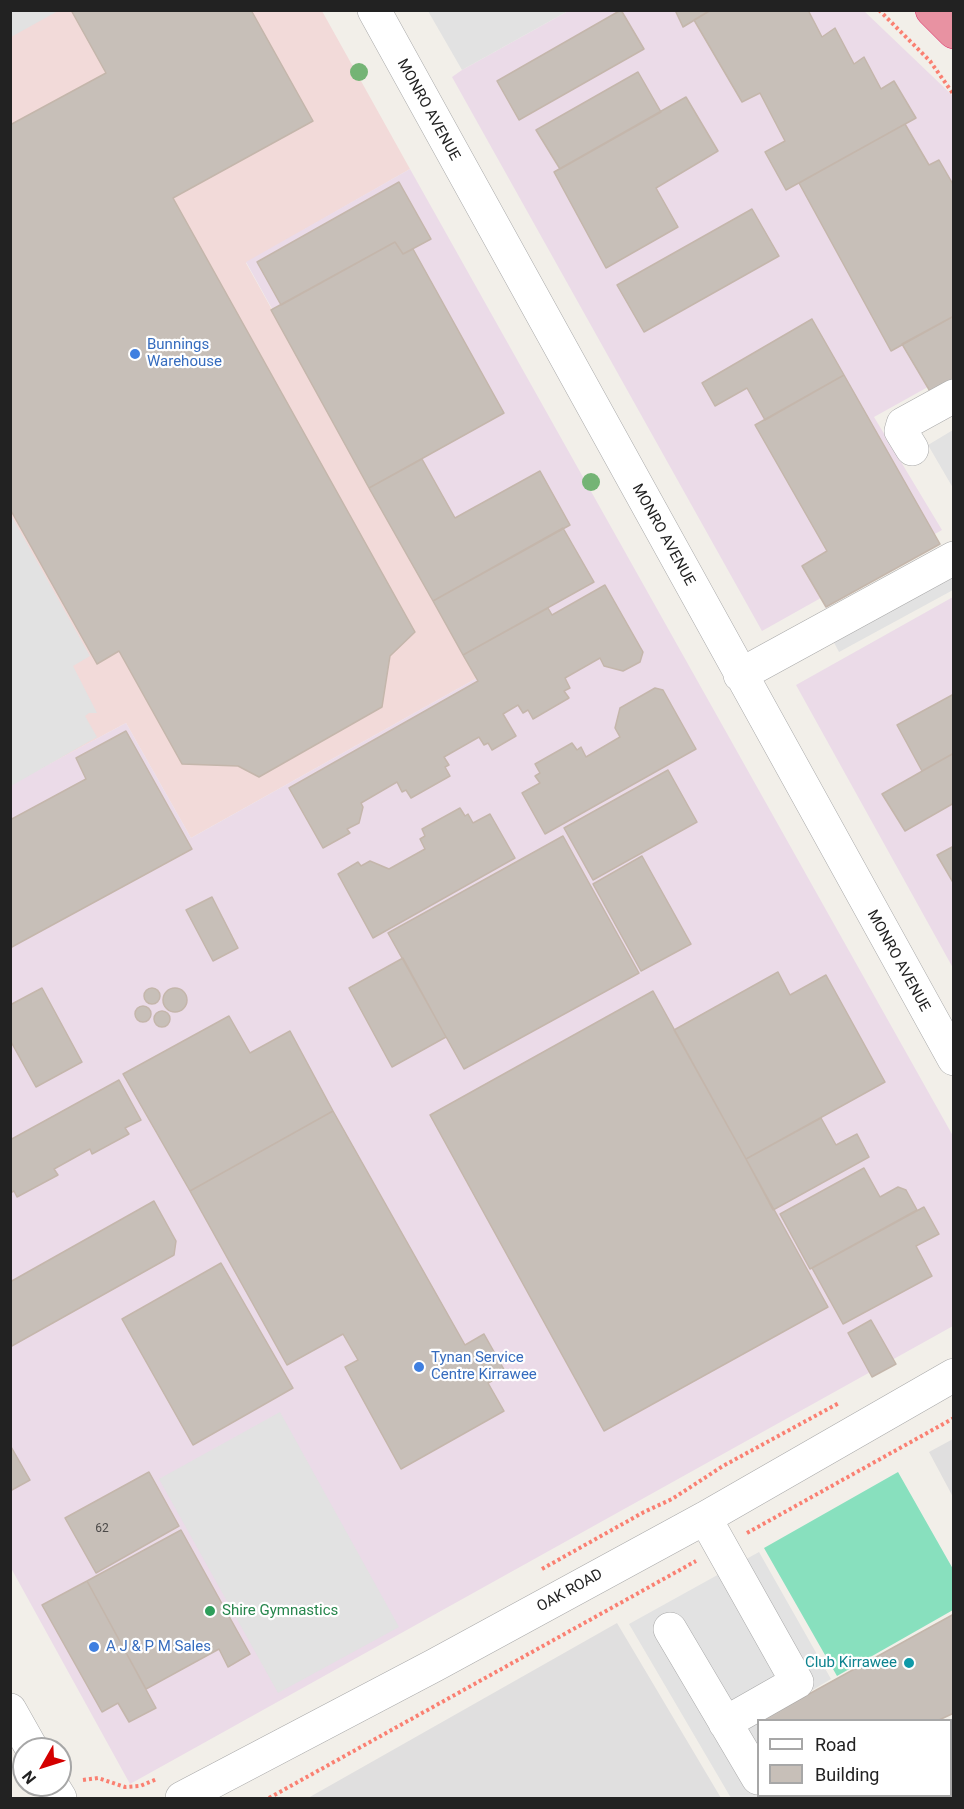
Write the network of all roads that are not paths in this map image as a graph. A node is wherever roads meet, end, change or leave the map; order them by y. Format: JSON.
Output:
{"nodes":[{"id":1,"x":374,"y":10,"type":"edge"},
{"id":2,"x":932,"y":10,"type":"edge"},
{"id":3,"x":954,"y":32,"type":"edge"},
{"id":4,"x":954,"y":396,"type":"edge"},
{"id":5,"x":954,"y":414,"type":"edge"},
{"id":6,"x":954,"y":558,"type":"edge"},
{"id":7,"x":740,"y":675,"type":"junction"},
{"id":8,"x":954,"y":1059,"type":"edge"},
{"id":9,"x":954,"y":1375,"type":"edge"},
{"id":10,"x":705,"y":1518,"type":"junction"},
{"id":11,"x":670,"y":1629,"type":"dead end"},
{"id":12,"x":10,"y":1710,"type":"edge"},
{"id":13,"x":726,"y":1723,"type":"junction"},
{"id":14,"x":25,"y":1737,"type":"edge"},
{"id":15,"x":757,"y":1775,"type":"edge"},
{"id":16,"x":174,"y":1787,"type":"edge"}],
"edges":[{"from":1,"to":7,"type":"street","name":"MONRO AVENUE"},
{"from":2,"to":3,"type":"highway"},
{"from":4,"to":5,"type":"street"},
{"from":6,"to":7,"type":"street"},
{"from":7,"to":8,"type":"street","name":"MONRO AVENUE"},
{"from":9,"to":10,"type":"street","name":"OAK ROAD"},
{"from":10,"to":13,"type":"street"},
{"from":10,"to":16,"type":"street","name":"OAK ROAD"},
{"from":11,"to":13,"type":"street"},
{"from":12,"to":14,"type":"street"},
{"from":13,"to":15,"type":"street"}]}
